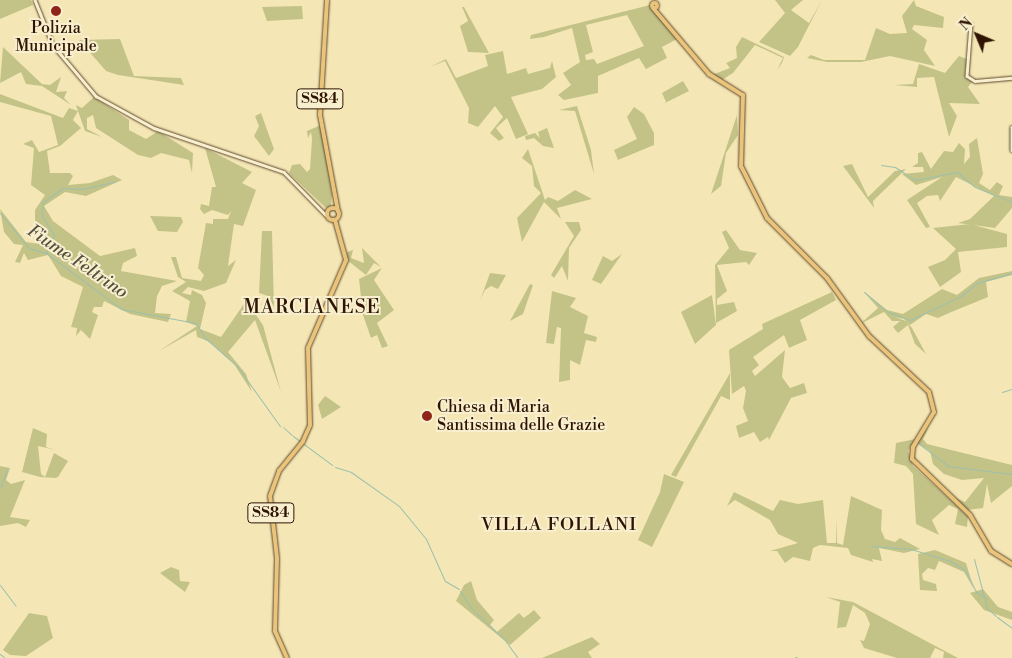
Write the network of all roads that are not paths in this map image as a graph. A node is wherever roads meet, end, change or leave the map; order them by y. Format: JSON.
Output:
{"nodes":[{"id":1,"x":35,"y":0,"type":"edge"},
{"id":2,"x":326,"y":0,"type":"edge"},
{"id":3,"x":651,"y":3,"type":"edge"},
{"id":4,"x":971,"y":24,"type":"dead end"},
{"id":5,"x":1012,"y":78,"type":"edge"},
{"id":6,"x":1012,"y":127,"type":"edge"},
{"id":7,"x":1012,"y":150,"type":"edge"},
{"id":8,"x":334,"y":197,"type":"junction"},
{"id":9,"x":321,"y":209,"type":"junction"},
{"id":10,"x":330,"y":209,"type":"junction"},
{"id":11,"x":338,"y":211,"type":"junction"},
{"id":12,"x":326,"y":215,"type":"junction"},
{"id":13,"x":333,"y":220,"type":"junction"},
{"id":14,"x":1012,"y":564,"type":"edge"},
{"id":15,"x":287,"y":658,"type":"edge"}],
"edges":[{"from":1,"to":9,"type":"street"},
{"from":2,"to":8,"type":"main road","number":"SS84"},
{"from":3,"to":14,"type":"main road"},
{"from":4,"to":5,"type":"street"},
{"from":6,"to":7,"type":"street"},
{"from":8,"to":10,"type":"main road","number":"SS84"},
{"from":8,"to":11,"type":"main road","number":"SS84"},
{"from":9,"to":10,"type":"street"},
{"from":9,"to":12,"type":"street"},
{"from":10,"to":11,"type":"main road"},
{"from":10,"to":12,"type":"main road","number":"SS84"},
{"from":11,"to":13,"type":"main road"},
{"from":12,"to":13,"type":"main road","number":"SS84"},
{"from":13,"to":15,"type":"main road","number":"SS84"}]}
